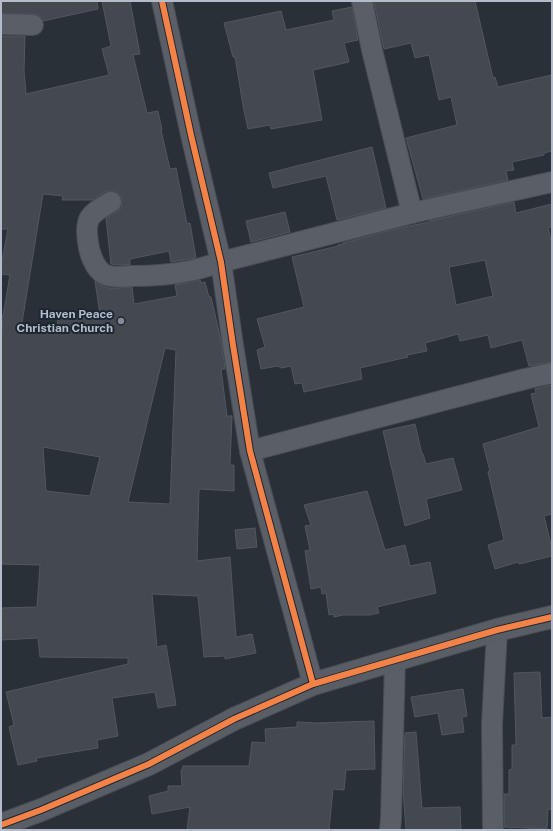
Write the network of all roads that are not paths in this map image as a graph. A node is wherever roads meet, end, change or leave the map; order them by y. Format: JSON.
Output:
{"nodes":[{"id":1,"x":162,"y":1,"type":"edge"},
{"id":2,"x":362,"y":1,"type":"edge"},
{"id":3,"x":1,"y":24,"type":"edge"},
{"id":4,"x":33,"y":25,"type":"dead end"},
{"id":5,"x":552,"y":182,"type":"edge"},
{"id":6,"x":111,"y":202,"type":"dead end"},
{"id":7,"x":412,"y":213,"type":"junction"},
{"id":8,"x":222,"y":262,"type":"junction"},
{"id":9,"x":552,"y":373,"type":"edge"},
{"id":10,"x":250,"y":451,"type":"junction"},
{"id":11,"x":552,"y":617,"type":"edge"},
{"id":12,"x":497,"y":630,"type":"junction"},
{"id":13,"x":395,"y":660,"type":"junction"},
{"id":14,"x":313,"y":684,"type":"junction"},
{"id":15,"x":1,"y":825,"type":"edge"},
{"id":16,"x":390,"y":830,"type":"edge"},
{"id":17,"x":493,"y":830,"type":"edge"}],
"edges":[{"from":1,"to":8,"type":"street"},
{"from":2,"to":7,"type":"street"},
{"from":3,"to":4,"type":"street"},
{"from":5,"to":7,"type":"street"},
{"from":6,"to":8,"type":"street"},
{"from":7,"to":8,"type":"street"},
{"from":8,"to":10,"type":"street"},
{"from":9,"to":10,"type":"street"},
{"from":10,"to":14,"type":"street"},
{"from":11,"to":12,"type":"street"},
{"from":12,"to":13,"type":"street"},
{"from":12,"to":17,"type":"street"},
{"from":13,"to":14,"type":"street"},
{"from":13,"to":16,"type":"street"},
{"from":14,"to":15,"type":"street"}]}
